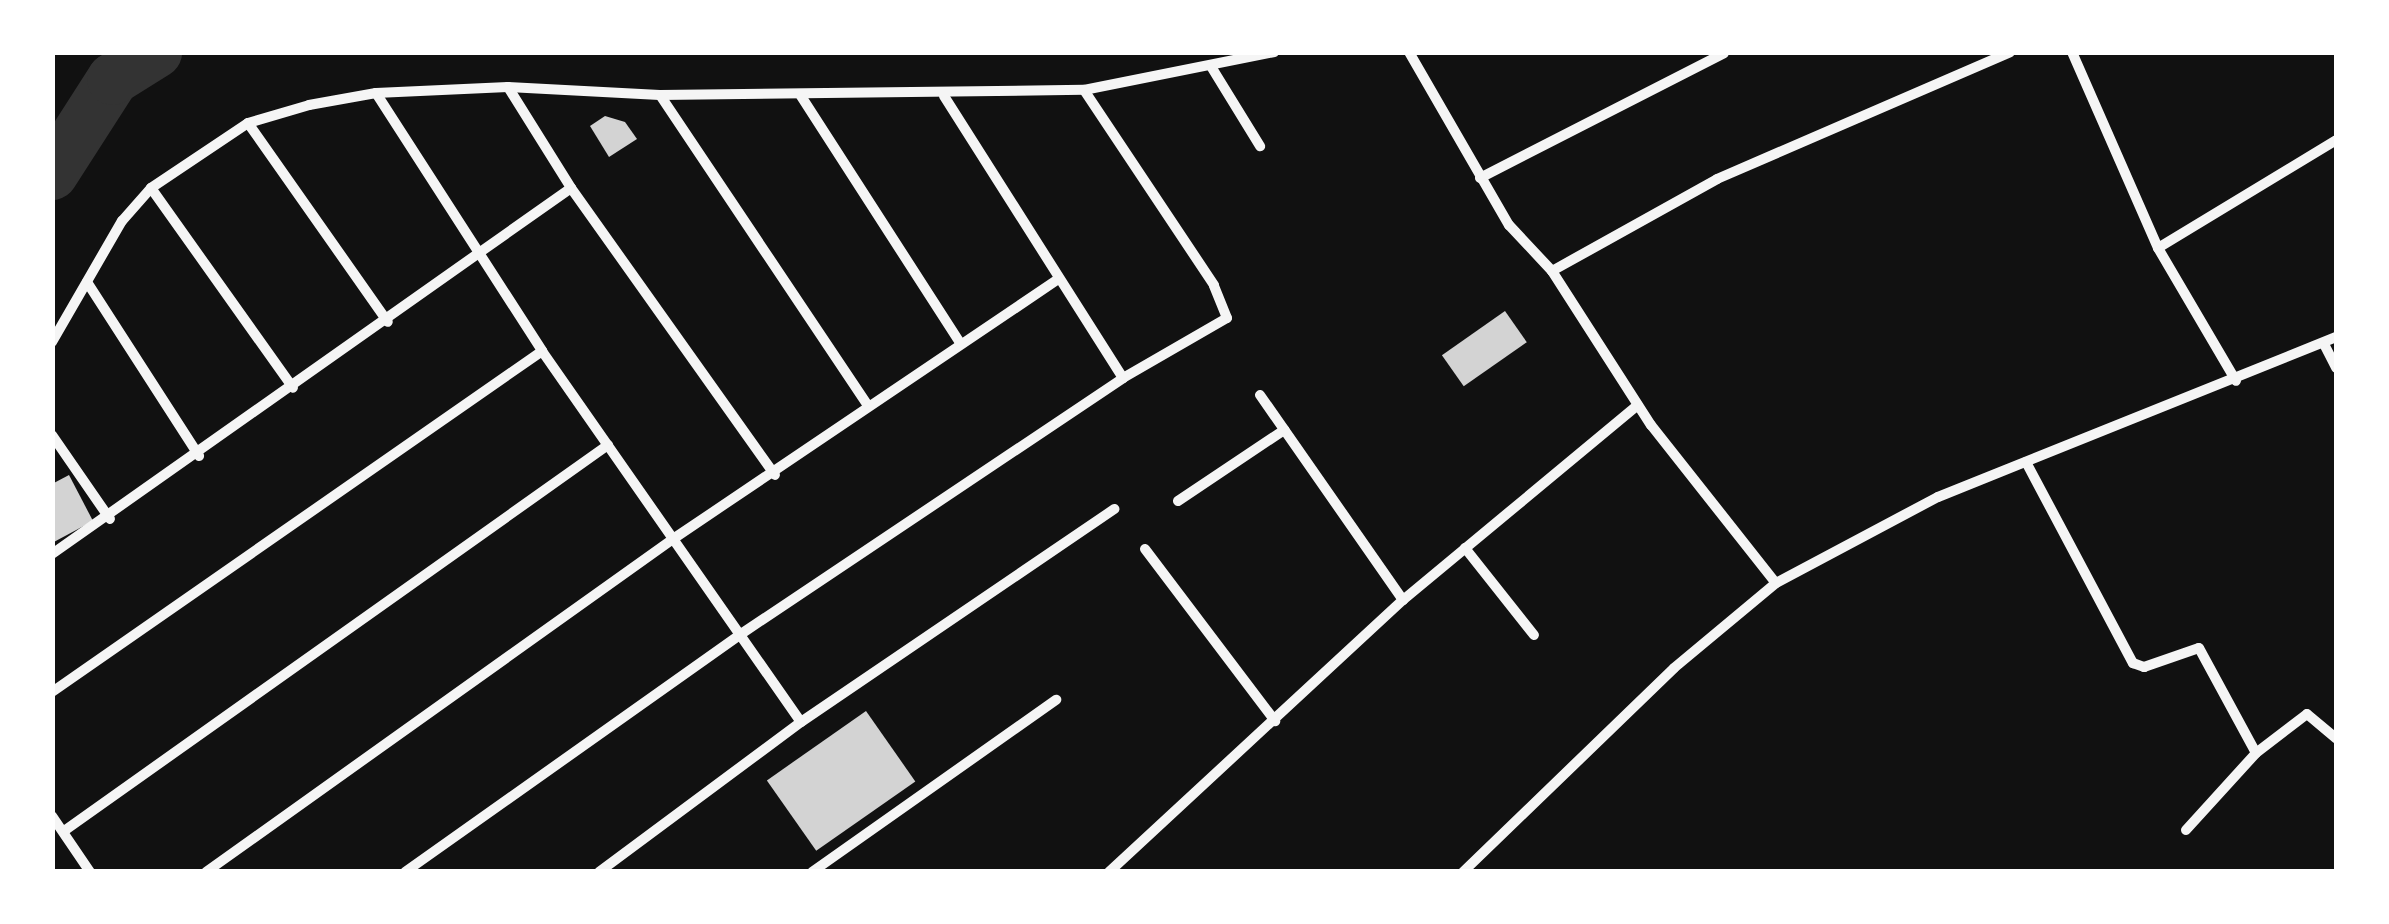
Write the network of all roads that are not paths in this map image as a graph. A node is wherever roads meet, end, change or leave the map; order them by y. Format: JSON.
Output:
{"nodes":[{"id":1,"x":1274,"y":52,"type":"edge"},
{"id":2,"x":1410,"y":52,"type":"edge"},
{"id":3,"x":2010,"y":52,"type":"edge"},
{"id":4,"x":2072,"y":52,"type":"edge"},
{"id":5,"x":1724,"y":53,"type":"edge"},
{"id":6,"x":1212,"y":68,"type":"junction"},
{"id":7,"x":508,"y":87,"type":"junction"},
{"id":8,"x":1084,"y":90,"type":"junction"},
{"id":9,"x":376,"y":93,"type":"junction"},
{"id":10,"x":660,"y":96,"type":"junction"},
{"id":11,"x":802,"y":96,"type":"junction"},
{"id":12,"x":944,"y":96,"type":"junction"},
{"id":13,"x":248,"y":123,"type":"junction"},
{"id":14,"x":2336,"y":140,"type":"edge"},
{"id":15,"x":1260,"y":146,"type":"dead end"},
{"id":16,"x":1480,"y":178,"type":"junction"},
{"id":17,"x":150,"y":188,"type":"junction"},
{"id":18,"x":571,"y":188,"type":"junction"},
{"id":19,"x":2158,"y":248,"type":"junction"},
{"id":20,"x":480,"y":256,"type":"junction"},
{"id":21,"x":1552,"y":272,"type":"junction"},
{"id":22,"x":1059,"y":279,"type":"junction"},
{"id":23,"x":87,"y":282,"type":"junction"},
{"id":24,"x":388,"y":322,"type":"junction"},
{"id":25,"x":2336,"y":336,"type":"edge"},
{"id":26,"x":52,"y":342,"type":"edge"},
{"id":27,"x":960,"y":343,"type":"junction"},
{"id":28,"x":2324,"y":344,"type":"junction"},
{"id":29,"x":542,"y":351,"type":"junction"},
{"id":30,"x":2336,"y":368,"type":"edge"},
{"id":31,"x":1123,"y":378,"type":"junction"},
{"id":32,"x":2236,"y":381,"type":"junction"},
{"id":33,"x":293,"y":388,"type":"junction"},
{"id":34,"x":1260,"y":394,"type":"dead end"},
{"id":35,"x":1638,"y":405,"type":"junction"},
{"id":36,"x":868,"y":406,"type":"junction"},
{"id":37,"x":1284,"y":430,"type":"junction"},
{"id":38,"x":52,"y":435,"type":"edge"},
{"id":39,"x":608,"y":445,"type":"junction"},
{"id":40,"x":199,"y":456,"type":"junction"},
{"id":41,"x":2026,"y":462,"type":"junction"},
{"id":42,"x":775,"y":475,"type":"junction"},
{"id":43,"x":1178,"y":501,"type":"dead end"},
{"id":44,"x":1114,"y":509,"type":"dead end"},
{"id":45,"x":110,"y":519,"type":"junction"},
{"id":46,"x":673,"y":540,"type":"junction"},
{"id":47,"x":1145,"y":548,"type":"dead end"},
{"id":48,"x":1465,"y":548,"type":"junction"},
{"id":49,"x":52,"y":554,"type":"edge"},
{"id":50,"x":1776,"y":583,"type":"junction"},
{"id":51,"x":1403,"y":600,"type":"junction"},
{"id":52,"x":741,"y":634,"type":"junction"},
{"id":53,"x":1534,"y":635,"type":"dead end"},
{"id":54,"x":52,"y":692,"type":"edge"},
{"id":55,"x":1056,"y":700,"type":"dead end"},
{"id":56,"x":801,"y":722,"type":"junction"},
{"id":57,"x":1275,"y":722,"type":"junction"},
{"id":58,"x":2336,"y":738,"type":"edge"},
{"id":59,"x":2256,"y":753,"type":"junction"},
{"id":60,"x":52,"y":816,"type":"edge"},
{"id":61,"x":2186,"y":830,"type":"dead end"},
{"id":62,"x":64,"y":832,"type":"junction"},
{"id":63,"x":90,"y":872,"type":"edge"},
{"id":64,"x":206,"y":872,"type":"edge"},
{"id":65,"x":404,"y":872,"type":"edge"},
{"id":66,"x":599,"y":872,"type":"edge"},
{"id":67,"x":812,"y":872,"type":"edge"},
{"id":68,"x":1108,"y":872,"type":"edge"},
{"id":69,"x":1462,"y":872,"type":"edge"}],
"edges":[{"from":1,"to":6,"type":"street"},
{"from":2,"to":16,"type":"street"},
{"from":3,"to":21,"type":"street"},
{"from":4,"to":19,"type":"street"},
{"from":5,"to":16,"type":"street"},
{"from":6,"to":8,"type":"street"},
{"from":6,"to":15,"type":"street"},
{"from":7,"to":9,"type":"street"},
{"from":7,"to":10,"type":"street"},
{"from":7,"to":18,"type":"street"},
{"from":8,"to":12,"type":"street"},
{"from":8,"to":31,"type":"street"},
{"from":9,"to":13,"type":"street"},
{"from":9,"to":20,"type":"street"},
{"from":10,"to":11,"type":"street"},
{"from":10,"to":36,"type":"street"},
{"from":11,"to":12,"type":"street"},
{"from":11,"to":27,"type":"street"},
{"from":12,"to":22,"type":"street"},
{"from":13,"to":17,"type":"street"},
{"from":13,"to":24,"type":"street"},
{"from":14,"to":19,"type":"street"},
{"from":16,"to":21,"type":"street"},
{"from":17,"to":23,"type":"street"},
{"from":17,"to":33,"type":"street"},
{"from":18,"to":20,"type":"street"},
{"from":18,"to":42,"type":"street"},
{"from":19,"to":32,"type":"street"},
{"from":20,"to":24,"type":"street"},
{"from":20,"to":29,"type":"street"},
{"from":21,"to":35,"type":"street"},
{"from":22,"to":27,"type":"street"},
{"from":22,"to":31,"type":"street"},
{"from":23,"to":26,"type":"street"},
{"from":23,"to":40,"type":"street"},
{"from":24,"to":33,"type":"street"},
{"from":25,"to":28,"type":"street"},
{"from":27,"to":36,"type":"street"},
{"from":28,"to":30,"type":"street"},
{"from":28,"to":32,"type":"street"},
{"from":29,"to":39,"type":"street"},
{"from":29,"to":54,"type":"street"},
{"from":31,"to":52,"type":"street"},
{"from":32,"to":41,"type":"street"},
{"from":33,"to":40,"type":"street"},
{"from":34,"to":37,"type":"street"},
{"from":35,"to":48,"type":"street"},
{"from":35,"to":50,"type":"street"},
{"from":36,"to":42,"type":"street"},
{"from":37,"to":43,"type":"street"},
{"from":37,"to":51,"type":"street"},
{"from":38,"to":45,"type":"street"},
{"from":39,"to":46,"type":"street"},
{"from":39,"to":62,"type":"street"},
{"from":40,"to":45,"type":"street"},
{"from":41,"to":50,"type":"street"},
{"from":41,"to":59,"type":"street"},
{"from":42,"to":46,"type":"street"},
{"from":44,"to":56,"type":"street"},
{"from":45,"to":49,"type":"street"},
{"from":46,"to":52,"type":"street"},
{"from":46,"to":64,"type":"street"},
{"from":47,"to":57,"type":"street"},
{"from":48,"to":51,"type":"street"},
{"from":48,"to":53,"type":"street"},
{"from":50,"to":69,"type":"street"},
{"from":51,"to":57,"type":"street"},
{"from":52,"to":56,"type":"street"},
{"from":52,"to":65,"type":"street"},
{"from":55,"to":67,"type":"street"},
{"from":56,"to":66,"type":"street"},
{"from":57,"to":68,"type":"street"},
{"from":58,"to":59,"type":"street"},
{"from":59,"to":61,"type":"street"},
{"from":60,"to":62,"type":"street"},
{"from":62,"to":63,"type":"street"}]}
